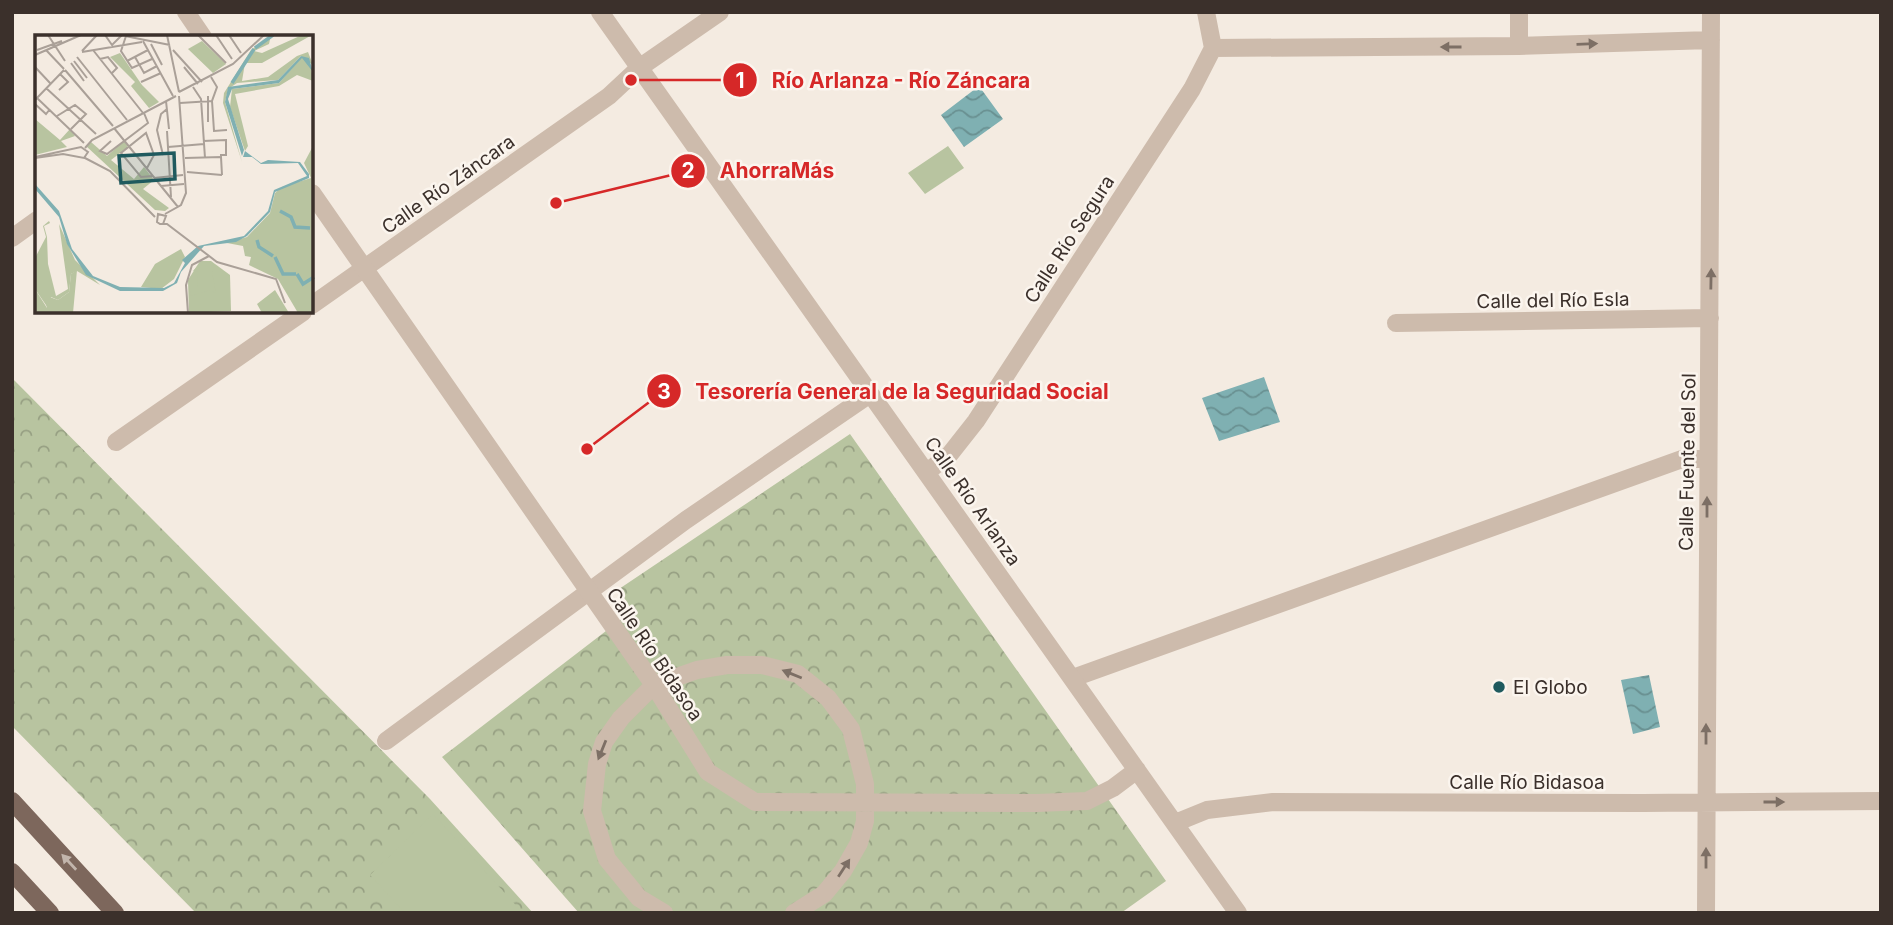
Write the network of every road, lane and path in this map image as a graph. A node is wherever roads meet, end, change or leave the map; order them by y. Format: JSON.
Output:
{"nodes":[{"id":1,"x":186,"y":12,"type":"edge"},
{"id":2,"x":720,"y":12,"type":"edge"},
{"id":3,"x":1206,"y":12,"type":"edge"},
{"id":4,"x":1519,"y":12,"type":"edge"},
{"id":5,"x":1711,"y":12,"type":"edge"},
{"id":6,"x":606,"y":17,"type":"edge"},
{"id":7,"x":202,"y":35,"type":"edge"},
{"id":8,"x":1711,"y":40,"type":"junction"},
{"id":9,"x":1519,"y":46,"type":"junction"},
{"id":10,"x":1213,"y":48,"type":"junction"},
{"id":11,"x":639,"y":68,"type":"junction"},
{"id":12,"x":313,"y":194,"type":"edge"},
{"id":13,"x":35,"y":221,"type":"edge"},
{"id":14,"x":12,"y":238,"type":"edge"},
{"id":15,"x":364,"y":268,"type":"junction"},
{"id":16,"x":313,"y":304,"type":"edge"},
{"id":17,"x":302,"y":313,"type":"edge"},
{"id":18,"x":1710,"y":318,"type":"junction"},
{"id":19,"x":1396,"y":323,"type":"dead end"},
{"id":20,"x":870,"y":394,"type":"junction"},
{"id":21,"x":116,"y":442,"type":"dead end"},
{"id":22,"x":1707,"y":459,"type":"junction"},
{"id":23,"x":927,"y":472,"type":"junction"},
{"id":24,"x":588,"y":594,"type":"junction"},
{"id":25,"x":1073,"y":678,"type":"junction"},
{"id":26,"x":654,"y":685,"type":"junction"},
{"id":27,"x":386,"y":741,"type":"dead end"},
{"id":28,"x":1137,"y":769,"type":"junction"},
{"id":29,"x":12,"y":801,"type":"edge"},
{"id":30,"x":1881,"y":801,"type":"edge"},
{"id":31,"x":866,"y":802,"type":"junction"},
{"id":32,"x":1706,"y":802,"type":"junction"},
{"id":33,"x":1175,"y":823,"type":"junction"},
{"id":34,"x":12,"y":872,"type":"edge"},
{"id":35,"x":50,"y":913,"type":"edge"},
{"id":36,"x":115,"y":913,"type":"edge"},
{"id":37,"x":664,"y":913,"type":"edge"},
{"id":38,"x":794,"y":913,"type":"edge"},
{"id":39,"x":1238,"y":913,"type":"edge"},
{"id":40,"x":1706,"y":913,"type":"edge"}],
"edges":[{"from":1,"to":7,"type":"street"},
{"from":2,"to":11,"type":"street","name":"Calle Río Záncara"},
{"from":3,"to":10,"type":"street"},
{"from":4,"to":9,"type":"street"},
{"from":5,"to":8,"type":"street","name":"Calle Fuente del Sol"},
{"from":6,"to":11,"type":"street","name":"Calle Río Arlanza"},
{"from":9,"to":8,"type":"street","one_way":true},
{"from":18,"to":8,"type":"street","name":"Calle Fuente del Sol","one_way":true},
{"from":9,"to":10,"type":"street","one_way":true},
{"from":10,"to":23,"type":"street","name":"Calle Río Segura"},
{"from":11,"to":15,"type":"street","name":"Calle Río Záncara"},
{"from":11,"to":20,"type":"street","name":"Calle Río Arlanza"},
{"from":12,"to":15,"type":"street","name":"Calle Río Bidasoa"},
{"from":13,"to":14,"type":"street"},
{"from":15,"to":16,"type":"street","name":"Calle Río Záncara"},
{"from":15,"to":24,"type":"street","name":"Calle Río Bidasoa"},
{"from":17,"to":21,"type":"street"},
{"from":18,"to":19,"type":"street","name":"Calle del Río Esla"},
{"from":18,"to":22,"type":"street","name":"Calle Fuente del Sol"},
{"from":20,"to":23,"type":"street","name":"Calle Río Arlanza"},
{"from":20,"to":24,"type":"street"},
{"from":22,"to":25,"type":"street"},
{"from":32,"to":22,"type":"street","name":"Calle Fuente del Sol","one_way":true},
{"from":23,"to":25,"type":"street","name":"Calle Río Arlanza"},
{"from":24,"to":26,"type":"street","name":"Calle Río Bidasoa"},
{"from":24,"to":27,"type":"street"},
{"from":25,"to":28,"type":"street","name":"Calle Río Arlanza"},
{"from":26,"to":31,"type":"street","name":"Calle Río Bidasoa"},
{"from":31,"to":26,"type":"street","one_way":true},
{"from":26,"to":37,"type":"street","one_way":true},
{"from":28,"to":31,"type":"street","name":"Calle Río Bidasoa"},
{"from":28,"to":33,"type":"street","name":"Calle Río Arlanza"},
{"from":36,"to":29,"type":"main road","one_way":true},
{"from":32,"to":30,"type":"street","name":"Calle Río Bidasoa","one_way":true},
{"from":38,"to":31,"type":"street","one_way":true},
{"from":32,"to":33,"type":"street","name":"Calle Río Bidasoa"},
{"from":40,"to":32,"type":"street","name":"Calle Fuente del Sol","one_way":true},
{"from":33,"to":39,"type":"street","name":"Calle Río Arlanza"},
{"from":34,"to":35,"type":"main road"}]}
